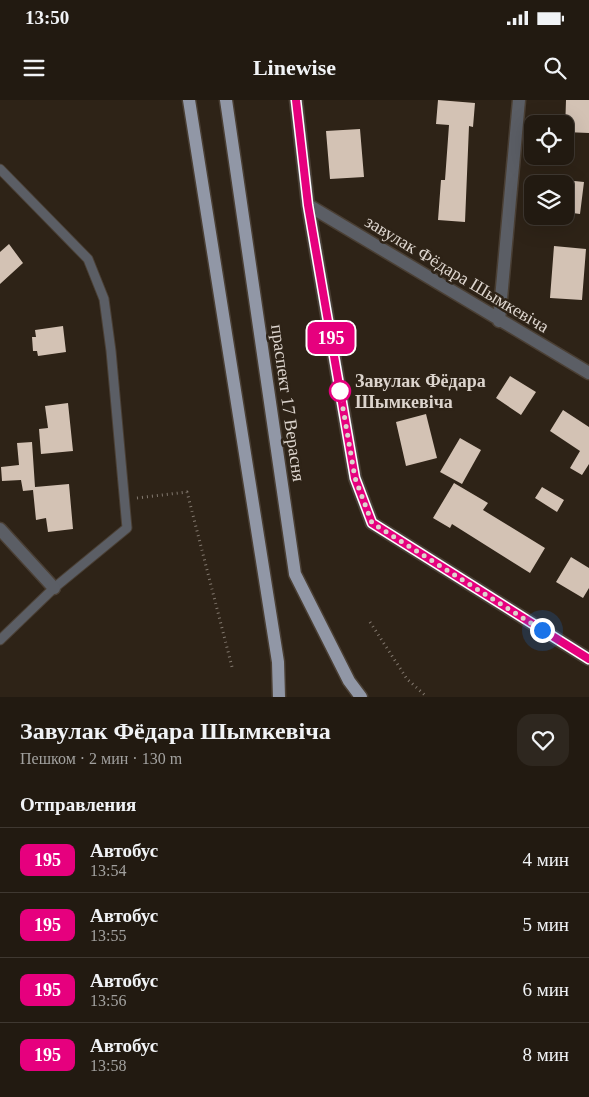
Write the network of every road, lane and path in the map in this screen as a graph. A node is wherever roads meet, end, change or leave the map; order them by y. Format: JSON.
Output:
{"nodes":[{"id":1,"x":189,"y":100,"type":"edge"},
{"id":2,"x":226,"y":100,"type":"edge"},
{"id":3,"x":296,"y":100,"type":"edge"},
{"id":4,"x":518,"y":100,"type":"edge"},
{"id":5,"x":0,"y":169,"type":"edge"},
{"id":6,"x":308,"y":205,"type":"junction"},
{"id":7,"x":498,"y":320,"type":"junction"},
{"id":8,"x":589,"y":373,"type":"edge"},
{"id":9,"x":125,"y":500,"type":"junction"},
{"id":10,"x":0,"y":529,"type":"edge"},
{"id":11,"x":54,"y":588,"type":"junction"},
{"id":12,"x":370,"y":622,"type":"dead end"},
{"id":13,"x":0,"y":640,"type":"edge"},
{"id":14,"x":589,"y":659,"type":"edge"},
{"id":15,"x":232,"y":667,"type":"dead end"},
{"id":16,"x":279,"y":697,"type":"edge"},
{"id":17,"x":360,"y":697,"type":"edge"},
{"id":18,"x":427,"y":697,"type":"edge"}],
"edges":[{"from":1,"to":16,"type":"main road"},
{"from":2,"to":17,"type":"main road","name":"праспект 17 Верасня"},
{"from":3,"to":6,"type":"street"},
{"from":4,"to":7,"type":"street"},
{"from":5,"to":9,"type":"lane"},
{"from":6,"to":7,"type":"street","name":"завулак Фёдара Шымкевіча"},
{"from":6,"to":14,"type":"street"},
{"from":7,"to":8,"type":"street","name":"завулак Фёдара Шымкевіча"},
{"from":9,"to":11,"type":"lane"},
{"from":9,"to":15,"type":"path"},
{"from":10,"to":11,"type":"street"},
{"from":11,"to":13,"type":"lane"},
{"from":12,"to":18,"type":"path"}]}
